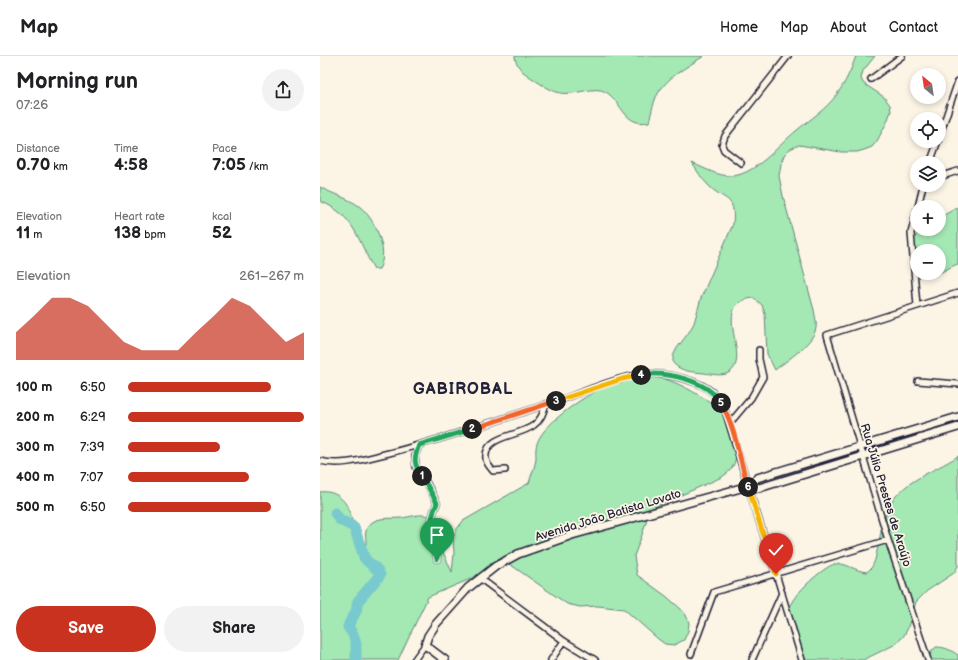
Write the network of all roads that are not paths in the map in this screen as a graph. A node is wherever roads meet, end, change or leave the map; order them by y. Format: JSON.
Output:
{"nodes":[{"id":1,"x":788,"y":56,"type":"edge"},
{"id":2,"x":902,"y":56,"type":"edge"},
{"id":3,"x":871,"y":79,"type":"dead end"},
{"id":4,"x":958,"y":81,"type":"edge"},
{"id":5,"x":946,"y":116,"type":"edge"},
{"id":6,"x":741,"y":163,"type":"dead end"},
{"id":7,"x":958,"y":171,"type":"edge"},
{"id":8,"x":946,"y":175,"type":"edge"},
{"id":9,"x":911,"y":236,"type":"edge"},
{"id":10,"x":958,"y":293,"type":"edge"},
{"id":11,"x":917,"y":306,"type":"junction"},
{"id":12,"x":759,"y":350,"type":"dead end"},
{"id":13,"x":918,"y":381,"type":"dead end"},
{"id":14,"x":958,"y":384,"type":"edge"},
{"id":15,"x":546,"y":404,"type":"junction"},
{"id":16,"x":958,"y":416,"type":"edge"},
{"id":17,"x":730,"y":423,"type":"junction"},
{"id":18,"x":958,"y":427,"type":"edge"},
{"id":19,"x":419,"y":445,"type":"junction"},
{"id":20,"x":860,"y":447,"type":"junction"},
{"id":21,"x":863,"y":456,"type":"junction"},
{"id":22,"x":320,"y":462,"type":"edge"},
{"id":23,"x":505,"y":470,"type":"dead end"},
{"id":24,"x":748,"y":486,"type":"junction"},
{"id":25,"x":888,"y":540,"type":"junction"},
{"id":26,"x":437,"y":559,"type":"dead end"},
{"id":27,"x":776,"y":574,"type":"junction"},
{"id":28,"x":480,"y":578,"type":"junction"},
{"id":29,"x":782,"y":593,"type":"junction"},
{"id":30,"x":564,"y":641,"type":"junction"},
{"id":31,"x":426,"y":645,"type":"junction"},
{"id":32,"x":691,"y":654,"type":"dead end"},
{"id":33,"x":414,"y":660,"type":"edge"},
{"id":34,"x":445,"y":660,"type":"edge"},
{"id":35,"x":551,"y":660,"type":"edge"},
{"id":36,"x":595,"y":660,"type":"edge"},
{"id":37,"x":752,"y":660,"type":"edge"},
{"id":38,"x":802,"y":660,"type":"edge"},
{"id":39,"x":928,"y":660,"type":"edge"}],
"edges":[{"from":1,"to":6,"type":"street"},
{"from":2,"to":3,"type":"street"},
{"from":4,"to":5,"type":"street"},
{"from":7,"to":8,"type":"street"},
{"from":9,"to":11,"type":"street"},
{"from":10,"to":11,"type":"street"},
{"from":11,"to":20,"type":"street","name":"Rua Júlio Prestes de Araújo"},
{"from":12,"to":17,"type":"street"},
{"from":13,"to":14,"type":"street"},
{"from":15,"to":17,"type":"street"},
{"from":15,"to":19,"type":"street"},
{"from":15,"to":23,"type":"street"},
{"from":16,"to":20,"type":"street","name":"Avenida João Batista Lovato"},
{"from":17,"to":24,"type":"street"},
{"from":18,"to":21,"type":"street","name":"Avenida João Batista Lovato"},
{"from":19,"to":22,"type":"street"},
{"from":19,"to":26,"type":"street"},
{"from":20,"to":21,"type":"street","name":"Rua Júlio Prestes de Araújo"},
{"from":20,"to":24,"type":"street","name":"Avenida João Batista Lovato"},
{"from":21,"to":24,"type":"street","name":"Avenida João Batista Lovato"},
{"from":21,"to":25,"type":"street","name":"Rua Júlio Prestes de Araújo"},
{"from":24,"to":27,"type":"street"},
{"from":24,"to":28,"type":"street","name":"Avenida João Batista Lovato"},
{"from":25,"to":27,"type":"street"},
{"from":25,"to":39,"type":"street","name":"Rua Júlio Prestes de Araújo"},
{"from":27,"to":29,"type":"street"},
{"from":27,"to":32,"type":"street"},
{"from":28,"to":30,"type":"street"},
{"from":28,"to":31,"type":"street","name":"Avenida João Batista Lovato"},
{"from":29,"to":37,"type":"street"},
{"from":29,"to":38,"type":"street"},
{"from":30,"to":35,"type":"street"},
{"from":30,"to":36,"type":"street"},
{"from":31,"to":33,"type":"street"},
{"from":31,"to":34,"type":"street"}]}
